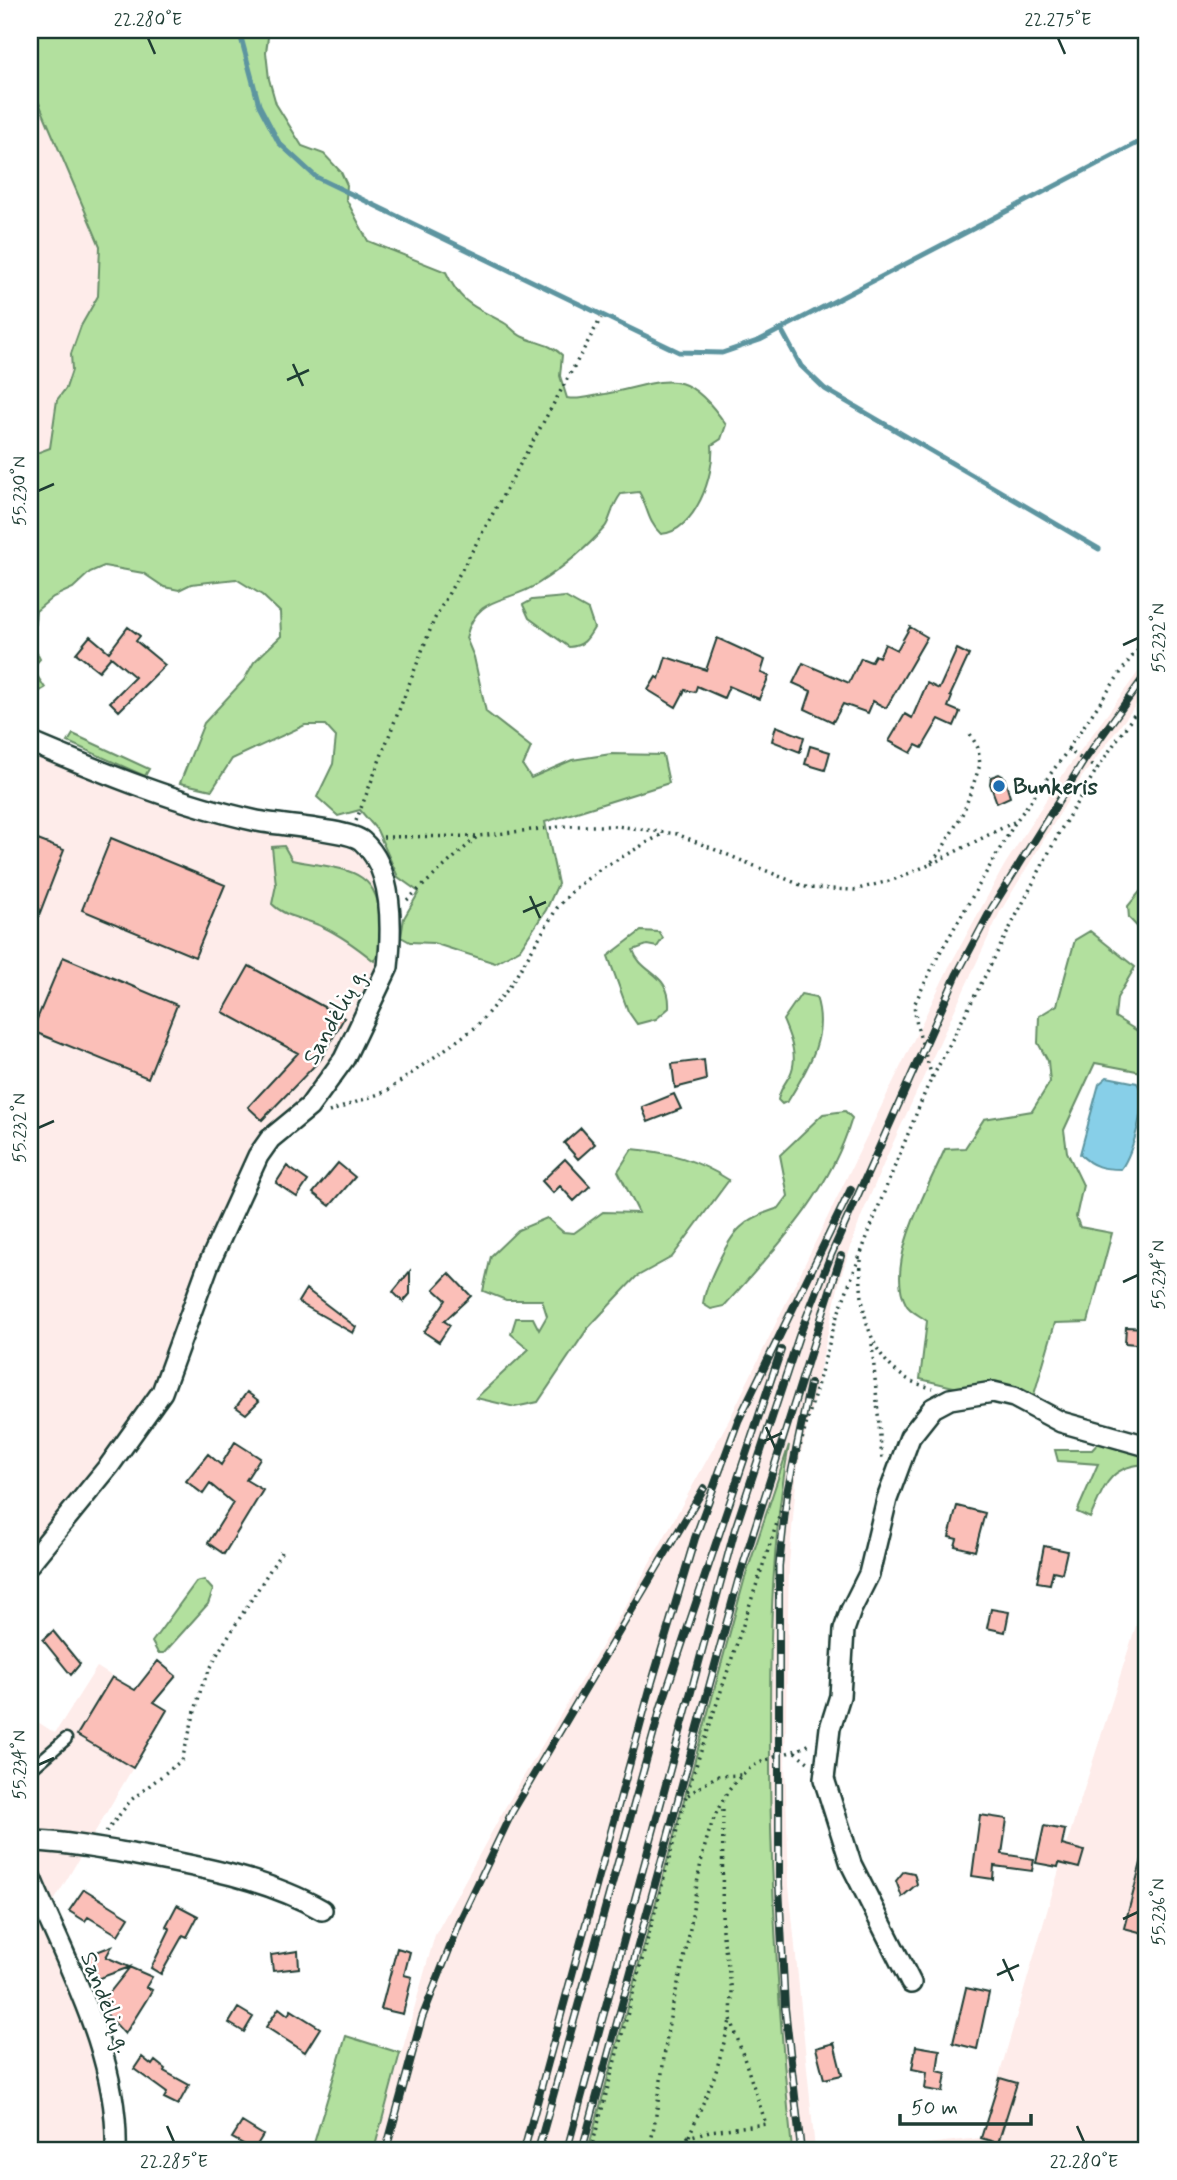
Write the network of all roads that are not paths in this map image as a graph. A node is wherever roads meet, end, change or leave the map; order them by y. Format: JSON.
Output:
{"nodes":[{"id":1,"x":30,"y":742,"type":"edge"},
{"id":2,"x":1147,"y":1447,"type":"edge"},
{"id":3,"x":30,"y":1563,"type":"edge"},
{"id":4,"x":66,"y":1739,"type":"dead end"},
{"id":5,"x":30,"y":1770,"type":"edge"},
{"id":6,"x":30,"y":1841,"type":"edge"},
{"id":7,"x":30,"y":1876,"type":"edge"},
{"id":8,"x":322,"y":1910,"type":"dead end"},
{"id":9,"x":911,"y":1983,"type":"dead end"},
{"id":10,"x":116,"y":2150,"type":"edge"}],
"edges":[{"from":1,"to":3,"type":"street","name":"Sandėlių g."},
{"from":2,"to":9,"type":"street"},
{"from":4,"to":5,"type":"lane"},
{"from":6,"to":8,"type":"street"},
{"from":7,"to":10,"type":"street","name":"Sandėlių g."}]}
